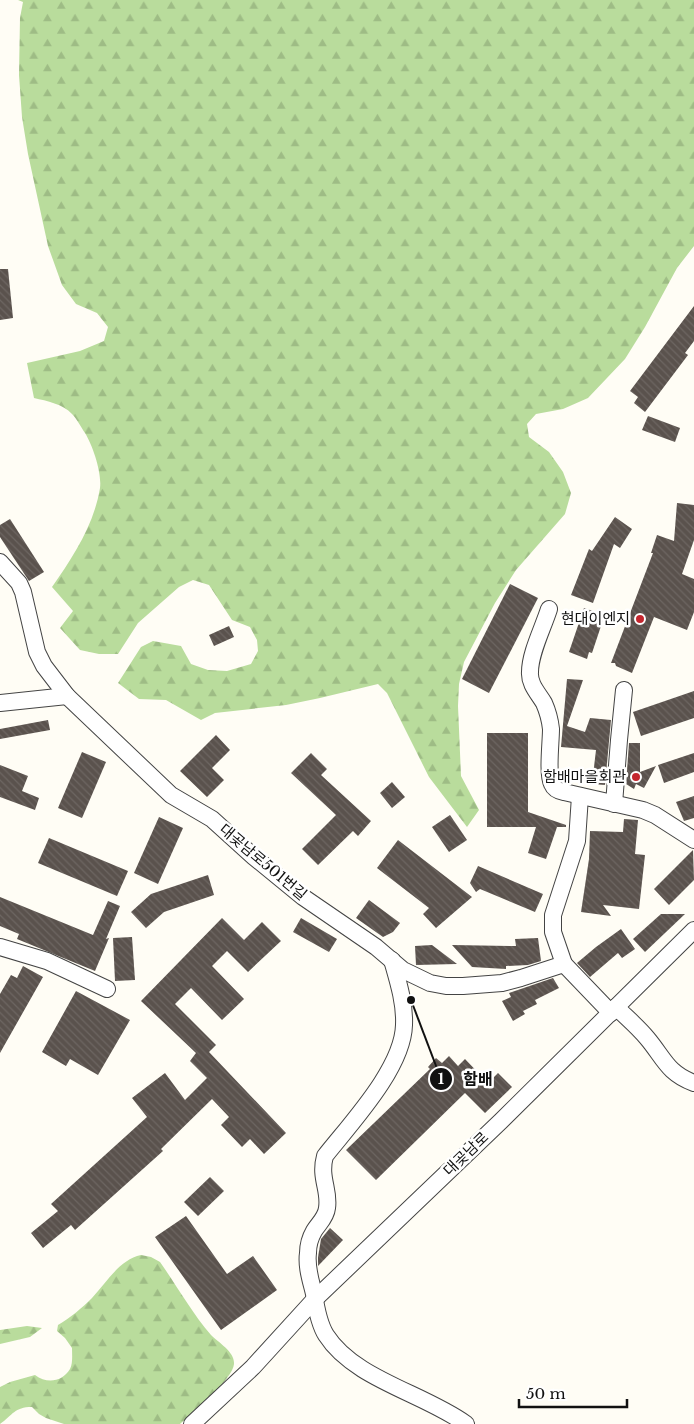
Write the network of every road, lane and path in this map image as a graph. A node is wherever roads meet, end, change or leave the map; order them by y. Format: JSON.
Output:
{"nodes":[{"id":1,"x":0,"y":562,"type":"edge"},
{"id":2,"x":549,"y":609,"type":"dead end"},
{"id":3,"x":624,"y":690,"type":"dead end"},
{"id":4,"x":66,"y":696,"type":"junction"},
{"id":5,"x":0,"y":703,"type":"edge"},
{"id":6,"x":580,"y":796,"type":"junction"},
{"id":7,"x":614,"y":804,"type":"junction"},
{"id":8,"x":694,"y":840,"type":"edge"},
{"id":9,"x":694,"y":930,"type":"edge"},
{"id":10,"x":0,"y":947,"type":"edge"},
{"id":11,"x":392,"y":960,"type":"junction"},
{"id":12,"x":564,"y":964,"type":"junction"},
{"id":13,"x":107,"y":989,"type":"dead end"},
{"id":14,"x":613,"y":1010,"type":"junction"},
{"id":15,"x":694,"y":1084,"type":"edge"},
{"id":16,"x":315,"y":1300,"type":"junction"},
{"id":17,"x":192,"y":1424,"type":"edge"},
{"id":18,"x":466,"y":1424,"type":"edge"}],
"edges":[{"from":1,"to":4,"type":"street","name":"대곶남로501번길"},
{"from":2,"to":6,"type":"street"},
{"from":3,"to":7,"type":"street"},
{"from":4,"to":5,"type":"street"},
{"from":4,"to":11,"type":"street","name":"대곶남로501번길"},
{"from":6,"to":7,"type":"street"},
{"from":6,"to":12,"type":"street"},
{"from":7,"to":8,"type":"street"},
{"from":9,"to":14,"type":"street","name":"대곶남로"},
{"from":10,"to":13,"type":"street"},
{"from":11,"to":12,"type":"street","name":"대곶남로501번길"},
{"from":11,"to":16,"type":"street"},
{"from":12,"to":14,"type":"street"},
{"from":14,"to":15,"type":"street"},
{"from":14,"to":16,"type":"street","name":"대곶남로"},
{"from":16,"to":17,"type":"street","name":"대곶남로"},
{"from":16,"to":18,"type":"street"}]}
